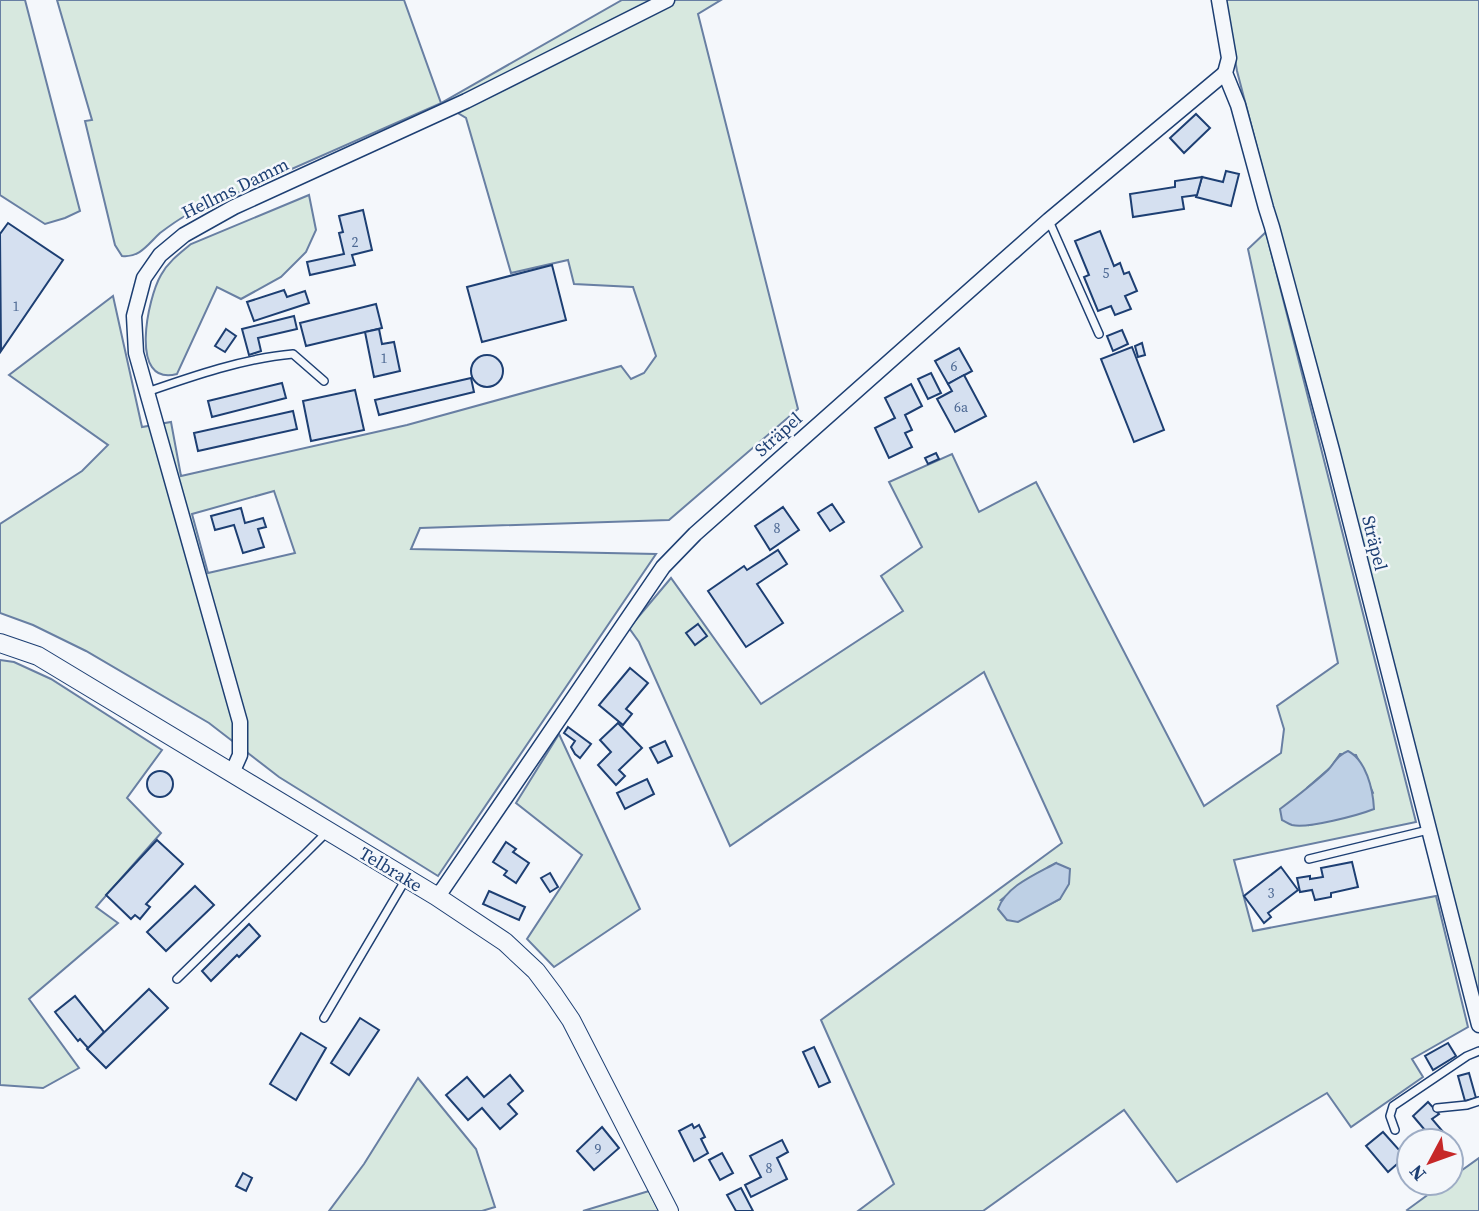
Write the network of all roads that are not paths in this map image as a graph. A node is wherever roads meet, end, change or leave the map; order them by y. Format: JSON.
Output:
{"nodes":[{"id":1,"x":667,"y":0,"type":"edge"},
{"id":2,"x":1219,"y":0,"type":"edge"},
{"id":3,"x":1225,"y":74,"type":"junction"},
{"id":4,"x":1049,"y":220,"type":"junction"},
{"id":5,"x":1099,"y":334,"type":"dead end"},
{"id":6,"x":324,"y":381,"type":"dead end"},
{"id":7,"x":147,"y":392,"type":"junction"},
{"id":8,"x":0,"y":643,"type":"edge"},
{"id":9,"x":232,"y":773,"type":"junction"},
{"id":10,"x":1428,"y":830,"type":"junction"},
{"id":11,"x":327,"y":831,"type":"junction"},
{"id":12,"x":1310,"y":859,"type":"dead end"},
{"id":13,"x":407,"y":879,"type":"junction"},
{"id":14,"x":436,"y":896,"type":"junction"},
{"id":15,"x":177,"y":979,"type":"dead end"},
{"id":16,"x":324,"y":1018,"type":"dead end"},
{"id":17,"x":1479,"y":1025,"type":"edge"},
{"id":18,"x":1479,"y":1051,"type":"edge"},
{"id":19,"x":1479,"y":1101,"type":"edge"},
{"id":20,"x":1437,"y":1108,"type":"dead end"},
{"id":21,"x":1395,"y":1130,"type":"dead end"},
{"id":22,"x":669,"y":1211,"type":"edge"}],
"edges":[{"from":1,"to":7,"type":"street","name":"Hellms Damm"},
{"from":2,"to":3,"type":"street","name":"Sträpel"},
{"from":3,"to":4,"type":"street","name":"Sträpel"},
{"from":3,"to":10,"type":"street","name":"Sträpel"},
{"from":4,"to":5,"type":"lane"},
{"from":4,"to":14,"type":"street","name":"Sträpel"},
{"from":6,"to":7,"type":"lane"},
{"from":7,"to":9,"type":"street","name":"Hellms Damm"},
{"from":8,"to":9,"type":"street","name":"Telbrake"},
{"from":9,"to":11,"type":"street","name":"Telbrake"},
{"from":10,"to":12,"type":"lane"},
{"from":10,"to":17,"type":"street","name":"Sträpel"},
{"from":11,"to":13,"type":"street","name":"Telbrake"},
{"from":11,"to":15,"type":"lane"},
{"from":13,"to":14,"type":"street","name":"Telbrake"},
{"from":13,"to":16,"type":"lane"},
{"from":14,"to":22,"type":"street","name":"Telbrake"},
{"from":18,"to":21,"type":"lane"},
{"from":19,"to":20,"type":"lane"}]}
